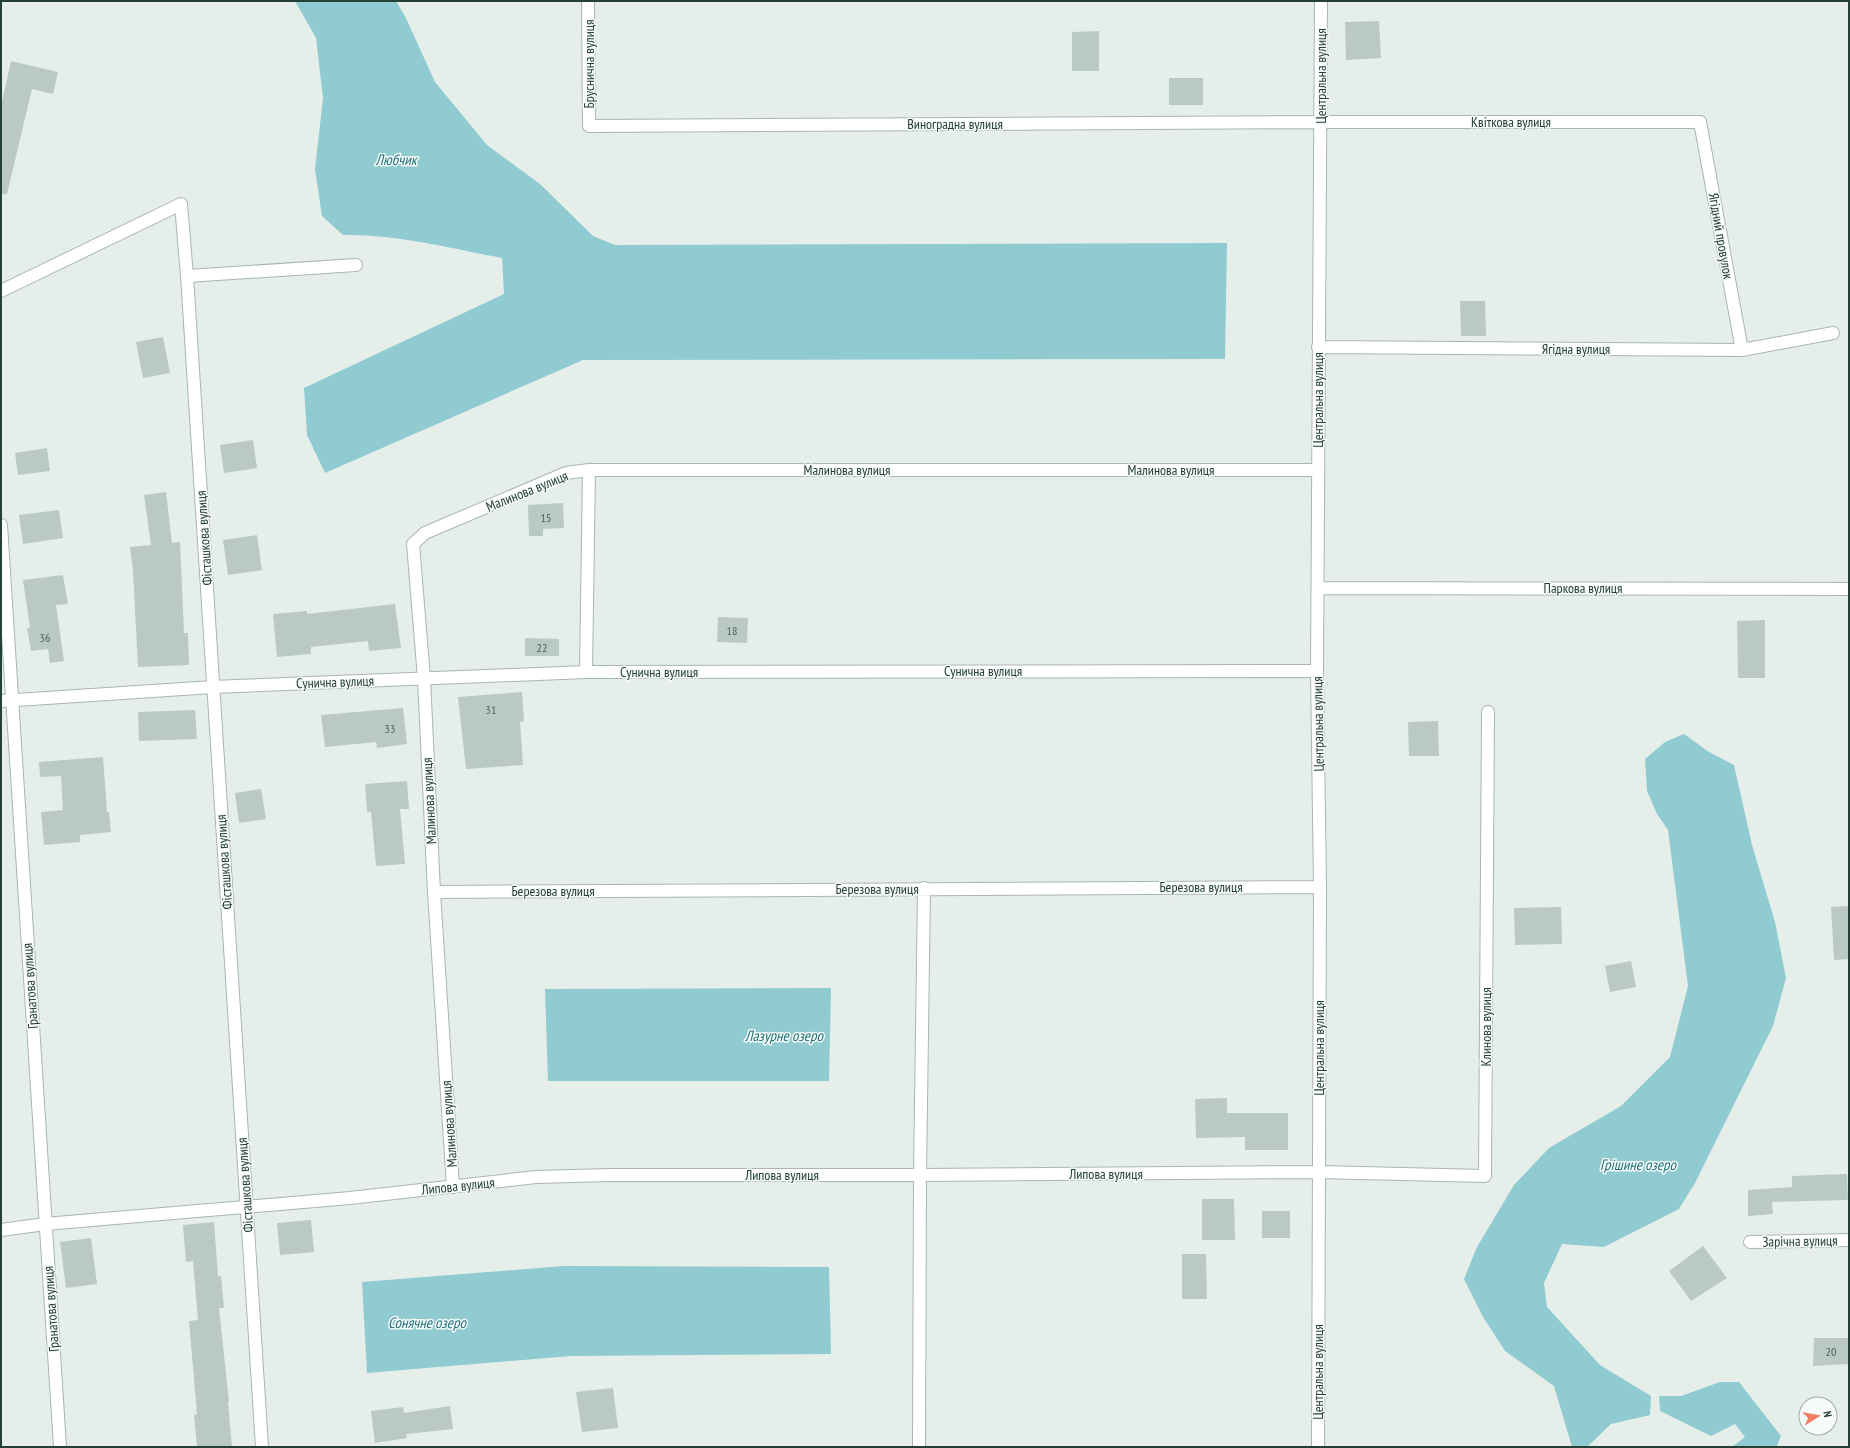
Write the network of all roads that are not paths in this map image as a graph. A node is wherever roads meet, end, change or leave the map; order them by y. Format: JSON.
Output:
{"nodes":[{"id":1,"x":588,"y":1,"type":"edge"},
{"id":2,"x":1321,"y":1,"type":"edge"},
{"id":3,"x":1321,"y":122,"type":"junction"},
{"id":4,"x":1700,"y":122,"type":"joint"},
{"id":5,"x":589,"y":126,"type":"joint"},
{"id":6,"x":356,"y":265,"type":"dead end"},
{"id":7,"x":187,"y":276,"type":"junction"},
{"id":8,"x":1,"y":291,"type":"edge"},
{"id":9,"x":1833,"y":333,"type":"dead end"},
{"id":10,"x":1318,"y":347,"type":"junction"},
{"id":11,"x":1742,"y":350,"type":"junction"},
{"id":12,"x":589,"y":470,"type":"junction"},
{"id":13,"x":1318,"y":470,"type":"junction"},
{"id":14,"x":1,"y":525,"type":"edge"},
{"id":15,"x":1318,"y":588,"type":"junction"},
{"id":16,"x":1849,"y":589,"type":"edge"},
{"id":17,"x":1317,"y":671,"type":"junction"},
{"id":18,"x":586,"y":672,"type":"junction"},
{"id":19,"x":424,"y":678,"type":"junction"},
{"id":20,"x":213,"y":687,"type":"junction"},
{"id":21,"x":7,"y":701,"type":"edge"},
{"id":22,"x":1488,"y":712,"type":"dead end"},
{"id":23,"x":1320,"y":887,"type":"junction"},
{"id":24,"x":924,"y":888,"type":"junction"},
{"id":25,"x":434,"y":892,"type":"junction"},
{"id":26,"x":1318,"y":1172,"type":"junction"},
{"id":27,"x":920,"y":1175,"type":"junction"},
{"id":28,"x":453,"y":1187,"type":"junction"},
{"id":29,"x":247,"y":1206,"type":"junction"},
{"id":30,"x":45,"y":1224,"type":"junction"},
{"id":31,"x":1,"y":1230,"type":"edge"},
{"id":32,"x":1849,"y":1240,"type":"edge"},
{"id":33,"x":1750,"y":1242,"type":"dead end"},
{"id":34,"x":60,"y":1447,"type":"edge"},
{"id":35,"x":262,"y":1447,"type":"edge"},
{"id":36,"x":919,"y":1447,"type":"edge"},
{"id":37,"x":1318,"y":1447,"type":"edge"}],
"edges":[{"from":1,"to":5,"type":"street","name":"Бруснична вулиця"},
{"from":2,"to":3,"type":"street","name":"Центральна вулиця"},
{"from":3,"to":4,"type":"street","name":"Квіткова вулиця"},
{"from":3,"to":5,"type":"street","name":"Виноградна вулиця"},
{"from":3,"to":10,"type":"street","name":"Центральна вулиця"},
{"from":4,"to":11,"type":"street","name":"Ягідний провулок"},
{"from":6,"to":7,"type":"street"},
{"from":7,"to":8,"type":"street","name":"Фісташкова вулиця"},
{"from":7,"to":20,"type":"street","name":"Фісташкова вулиця"},
{"from":9,"to":11,"type":"street","name":"Ягідна вулиця"},
{"from":10,"to":11,"type":"street","name":"Ягідна вулиця"},
{"from":10,"to":13,"type":"street","name":"Центральна вулиця"},
{"from":12,"to":13,"type":"street","name":"Малинова вулиця"},
{"from":12,"to":18,"type":"street"},
{"from":12,"to":19,"type":"street","name":"Малинова вулиця"},
{"from":13,"to":15,"type":"street","name":"Центральна вулиця"},
{"from":14,"to":21,"type":"street","name":"Гранатова вулиця"},
{"from":15,"to":16,"type":"street","name":"Паркова вулиця"},
{"from":15,"to":17,"type":"street","name":"Центральна вулиця"},
{"from":17,"to":18,"type":"street","name":"Сунична вулиця"},
{"from":17,"to":23,"type":"street","name":"Центральна вулиця"},
{"from":18,"to":19,"type":"street","name":"Сунична вулиця"},
{"from":19,"to":20,"type":"street","name":"Сунична вулиця"},
{"from":19,"to":25,"type":"street","name":"Малинова вулиця"},
{"from":20,"to":21,"type":"street","name":"Сунична вулиця"},
{"from":20,"to":29,"type":"street","name":"Фісташкова вулиця"},
{"from":21,"to":30,"type":"street","name":"Гранатова вулиця"},
{"from":22,"to":26,"type":"street","name":"Клинова вулиця"},
{"from":23,"to":24,"type":"street","name":"Березова вулиця"},
{"from":23,"to":26,"type":"street","name":"Центральна вулиця"},
{"from":24,"to":25,"type":"street","name":"Березова вулиця"},
{"from":24,"to":27,"type":"street"},
{"from":25,"to":28,"type":"street","name":"Малинова вулиця"},
{"from":26,"to":27,"type":"street","name":"Липова вулиця"},
{"from":26,"to":37,"type":"street","name":"Центральна вулиця"},
{"from":27,"to":28,"type":"street","name":"Липова вулиця"},
{"from":27,"to":36,"type":"street"},
{"from":28,"to":29,"type":"street","name":"Липова вулиця"},
{"from":29,"to":30,"type":"street","name":"Липова вулиця"},
{"from":29,"to":35,"type":"street","name":"Фісташкова вулиця"},
{"from":30,"to":31,"type":"street","name":"Липова вулиця"},
{"from":30,"to":34,"type":"street","name":"Гранатова вулиця"},
{"from":32,"to":33,"type":"street","name":"Зарічна вулиця"}]}
